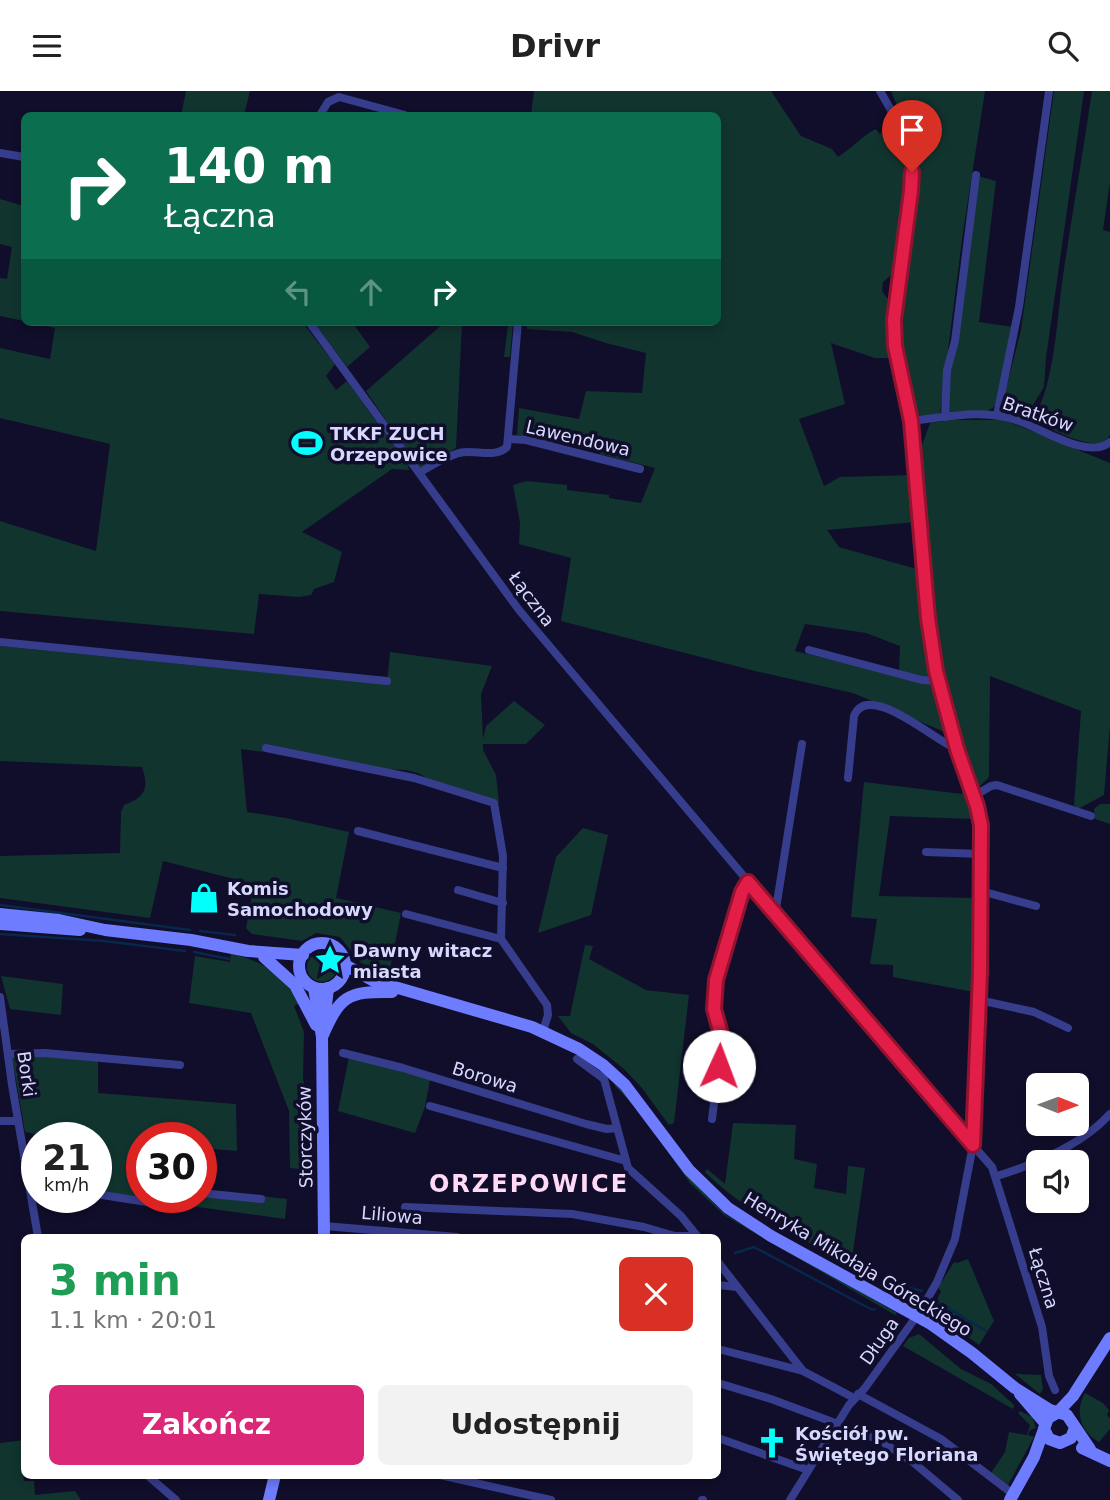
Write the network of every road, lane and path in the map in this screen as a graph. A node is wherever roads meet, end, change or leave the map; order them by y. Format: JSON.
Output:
{"nodes":[{"id":1,"x":880,"y":91,"type":"edge"},
{"id":2,"x":1049,"y":91,"type":"edge"},
{"id":3,"x":322,"y":112,"type":"edge"},
{"id":4,"x":394,"y":112,"type":"edge"},
{"id":5,"x":0,"y":153,"type":"edge"},
{"id":6,"x":21,"y":156,"type":"edge"},
{"id":7,"x":976,"y":175,"type":"dead end"},
{"id":8,"x":312,"y":326,"type":"edge"},
{"id":9,"x":518,"y":326,"type":"edge"},
{"id":10,"x":997,"y":415,"type":"junction"},
{"id":11,"x":945,"y":417,"type":"junction"},
{"id":12,"x":911,"y":421,"type":"junction"},
{"id":13,"x":510,"y":439,"type":"junction"},
{"id":14,"x":1110,"y":442,"type":"edge"},
{"id":15,"x":640,"y":469,"type":"dead end"},
{"id":16,"x":419,"y":473,"type":"junction"},
{"id":17,"x":0,"y":642,"type":"edge"},
{"id":18,"x":809,"y":650,"type":"dead end"},
{"id":19,"x":387,"y":681,"type":"dead end"},
{"id":20,"x":938,"y":681,"type":"junction"},
{"id":21,"x":802,"y":744,"type":"dead end"},
{"id":22,"x":266,"y":748,"type":"dead end"},
{"id":23,"x":957,"y":749,"type":"junction"},
{"id":24,"x":848,"y":778,"type":"dead end"},
{"id":25,"x":974,"y":796,"type":"junction"},
{"id":26,"x":1091,"y":816,"type":"dead end"},
{"id":27,"x":358,"y":831,"type":"dead end"},
{"id":28,"x":926,"y":852,"type":"dead end"},
{"id":29,"x":981,"y":854,"type":"junction"},
{"id":30,"x":503,"y":868,"type":"junction"},
{"id":31,"x":748,"y":882,"type":"junction"},
{"id":32,"x":458,"y":890,"type":"dead end"},
{"id":33,"x":981,"y":891,"type":"junction"},
{"id":34,"x":503,"y":903,"type":"junction"},
{"id":35,"x":1036,"y":906,"type":"dead end"},
{"id":36,"x":0,"y":913,"type":"edge"},
{"id":37,"x":406,"y":913,"type":"dead end"},
{"id":38,"x":775,"y":915,"type":"junction"},
{"id":39,"x":0,"y":924,"type":"edge"},
{"id":40,"x":105,"y":930,"type":"junction"},
{"id":41,"x":501,"y":939,"type":"junction"},
{"id":42,"x":248,"y":951,"type":"junction"},
{"id":43,"x":303,"y":955,"type":"junction"},
{"id":44,"x":264,"y":957,"type":"junction"},
{"id":45,"x":345,"y":965,"type":"junction"},
{"id":46,"x":299,"y":969,"type":"junction"},
{"id":47,"x":340,"y":980,"type":"junction"},
{"id":48,"x":374,"y":981,"type":"junction"},
{"id":49,"x":314,"y":988,"type":"junction"},
{"id":50,"x":328,"y":988,"type":"junction"},
{"id":51,"x":413,"y":993,"type":"junction"},
{"id":52,"x":0,"y":997,"type":"edge"},
{"id":53,"x":979,"y":1000,"type":"junction"},
{"id":54,"x":1,"y":1008,"type":"edge"},
{"id":55,"x":1068,"y":1028,"type":"dead end"},
{"id":56,"x":543,"y":1031,"type":"junction"},
{"id":57,"x":321,"y":1037,"type":"junction"},
{"id":58,"x":343,"y":1053,"type":"dead end"},
{"id":59,"x":8,"y":1054,"type":"junction"},
{"id":60,"x":577,"y":1059,"type":"dead end"},
{"id":61,"x":180,"y":1065,"type":"dead end"},
{"id":62,"x":430,"y":1106,"type":"dead end"},
{"id":63,"x":1110,"y":1114,"type":"edge"},
{"id":64,"x":712,"y":1119,"type":"dead end"},
{"id":65,"x":0,"y":1121,"type":"edge"},
{"id":66,"x":18,"y":1121,"type":"junction"},
{"id":67,"x":617,"y":1128,"type":"junction"},
{"id":68,"x":21,"y":1134,"type":"edge"},
{"id":69,"x":973,"y":1145,"type":"junction"},
{"id":70,"x":626,"y":1161,"type":"junction"},
{"id":71,"x":996,"y":1176,"type":"junction"},
{"id":72,"x":217,"y":1194,"type":"edge"},
{"id":73,"x":261,"y":1199,"type":"dead end"},
{"id":74,"x":405,"y":1207,"type":"dead end"},
{"id":75,"x":36,"y":1213,"type":"edge"},
{"id":76,"x":324,"y":1232,"type":"edge"},
{"id":77,"x":38,"y":1234,"type":"edge"},
{"id":78,"x":377,"y":1234,"type":"edge"},
{"id":79,"x":668,"y":1234,"type":"edge"},
{"id":80,"x":695,"y":1234,"type":"edge"},
{"id":81,"x":721,"y":1266,"type":"edge"},
{"id":82,"x":721,"y":1285,"type":"edge"},
{"id":83,"x":737,"y":1287,"type":"junction"},
{"id":84,"x":917,"y":1316,"type":"junction"},
{"id":85,"x":1110,"y":1338,"type":"edge"},
{"id":86,"x":721,"y":1350,"type":"edge"},
{"id":87,"x":803,"y":1371,"type":"junction"},
{"id":88,"x":721,"y":1384,"type":"edge"},
{"id":89,"x":1015,"y":1388,"type":"junction"},
{"id":90,"x":1055,"y":1390,"type":"dead end"},
{"id":91,"x":856,"y":1396,"type":"junction"},
{"id":92,"x":1073,"y":1396,"type":"junction"},
{"id":93,"x":1057,"y":1413,"type":"junction"},
{"id":94,"x":1074,"y":1424,"type":"junction"},
{"id":95,"x":837,"y":1425,"type":"junction"},
{"id":96,"x":1045,"y":1426,"type":"junction"},
{"id":97,"x":721,"y":1440,"type":"edge"},
{"id":98,"x":1061,"y":1443,"type":"junction"},
{"id":99,"x":1090,"y":1450,"type":"junction"},
{"id":100,"x":1034,"y":1457,"type":"junction"},
{"id":101,"x":1110,"y":1461,"type":"edge"},
{"id":102,"x":808,"y":1470,"type":"junction"},
{"id":103,"x":152,"y":1479,"type":"edge"},
{"id":104,"x":274,"y":1479,"type":"edge"},
{"id":105,"x":458,"y":1479,"type":"edge"},
{"id":106,"x":1012,"y":1497,"type":"edge"},
{"id":107,"x":176,"y":1500,"type":"edge"},
{"id":108,"x":269,"y":1500,"type":"edge"},
{"id":109,"x":551,"y":1500,"type":"edge"},
{"id":110,"x":790,"y":1500,"type":"edge"},
{"id":111,"x":958,"y":1500,"type":"edge"}],
"edges":[{"from":1,"to":12,"type":"street"},
{"from":2,"to":10,"type":"street"},
{"from":3,"to":4,"type":"street"},
{"from":5,"to":6,"type":"street"},
{"from":7,"to":11,"type":"street"},
{"from":8,"to":16,"type":"street","name":"Łączna"},
{"from":9,"to":13,"type":"street","name":"Lawendowa"},
{"from":10,"to":11,"type":"street","name":"Bratków"},
{"from":10,"to":14,"type":"street","name":"Bratków"},
{"from":11,"to":12,"type":"street","name":"Bratków"},
{"from":12,"to":20,"type":"street"},
{"from":13,"to":15,"type":"street","name":"Lawendowa"},
{"from":13,"to":16,"type":"street","name":"Lawendowa"},
{"from":16,"to":31,"type":"street","name":"Łączna"},
{"from":17,"to":19,"type":"street"},
{"from":18,"to":20,"type":"street"},
{"from":20,"to":23,"type":"street"},
{"from":21,"to":38,"type":"street"},
{"from":22,"to":30,"type":"street"},
{"from":23,"to":24,"type":"street"},
{"from":23,"to":25,"type":"street"},
{"from":25,"to":26,"type":"street"},
{"from":25,"to":29,"type":"street"},
{"from":27,"to":30,"type":"street"},
{"from":28,"to":29,"type":"street"},
{"from":29,"to":33,"type":"street"},
{"from":30,"to":34,"type":"street"},
{"from":31,"to":38,"type":"street","name":"Łączna"},
{"from":31,"to":64,"type":"street"},
{"from":32,"to":34,"type":"street"},
{"from":33,"to":35,"type":"street"},
{"from":33,"to":53,"type":"street"},
{"from":34,"to":41,"type":"street"},
{"from":36,"to":40,"type":"main road"},
{"from":37,"to":41,"type":"street"},
{"from":38,"to":69,"type":"street","name":"Łączna"},
{"from":39,"to":40,"type":"main road"},
{"from":40,"to":42,"type":"main road"},
{"from":41,"to":56,"type":"street"},
{"from":42,"to":43,"type":"main road"},
{"from":42,"to":44,"type":"main road"},
{"from":43,"to":45,"type":"main road"},
{"from":43,"to":46,"type":"main road"},
{"from":44,"to":46,"type":"main road"},
{"from":44,"to":57,"type":"main road"},
{"from":45,"to":47,"type":"main road"},
{"from":45,"to":48,"type":"main road","name":"Henryka Mikołaja Góreckiego"},
{"from":46,"to":49,"type":"main road"},
{"from":47,"to":48,"type":"main road","name":"Henryka Mikołaja Góreckiego"},
{"from":47,"to":50,"type":"main road"},
{"from":48,"to":51,"type":"main road","name":"Henryka Mikołaja Góreckiego"},
{"from":49,"to":50,"type":"main road"},
{"from":49,"to":57,"type":"main road","name":"Storczyków"},
{"from":50,"to":57,"type":"main road","name":"Storczyków"},
{"from":51,"to":56,"type":"main road","name":"Henryka Mikołaja Góreckiego"},
{"from":51,"to":57,"type":"main road"},
{"from":52,"to":54,"type":"street","name":"Borki"},
{"from":53,"to":55,"type":"street"},
{"from":53,"to":69,"type":"street"},
{"from":54,"to":59,"type":"street","name":"Borki"},
{"from":56,"to":84,"type":"main road","name":"Henryka Mikołaja Góreckiego"},
{"from":57,"to":76,"type":"main road","name":"Storczyków"},
{"from":58,"to":67,"type":"street","name":"Borowa"},
{"from":59,"to":61,"type":"street"},
{"from":59,"to":66,"type":"street","name":"Borki"},
{"from":60,"to":67,"type":"street"},
{"from":62,"to":70,"type":"street"},
{"from":63,"to":71,"type":"street"},
{"from":65,"to":66,"type":"street"},
{"from":66,"to":68,"type":"street","name":"Borki"},
{"from":67,"to":70,"type":"street"},
{"from":69,"to":71,"type":"street","name":"Łączna"},
{"from":69,"to":84,"type":"street","name":"Długa"},
{"from":70,"to":80,"type":"street"},
{"from":71,"to":90,"type":"street","name":"Łączna"},
{"from":72,"to":73,"type":"street"},
{"from":74,"to":79,"type":"street"},
{"from":75,"to":77,"type":"street","name":"Borki"},
{"from":76,"to":78,"type":"street","name":"Liliowa"},
{"from":81,"to":83,"type":"street"},
{"from":82,"to":83,"type":"street"},
{"from":83,"to":87,"type":"street"},
{"from":84,"to":89,"type":"main road","name":"Henryka Mikołaja Góreckiego"},
{"from":84,"to":91,"type":"street","name":"Długa"},
{"from":85,"to":92,"type":"main road"},
{"from":86,"to":87,"type":"street"},
{"from":87,"to":91,"type":"street"},
{"from":88,"to":95,"type":"street"},
{"from":89,"to":93,"type":"main road","name":"Henryka Mikołaja Góreckiego"},
{"from":89,"to":96,"type":"main road","name":"Henryka Mikołaja Góreckiego"},
{"from":91,"to":95,"type":"street","name":"Długa"},
{"from":91,"to":106,"type":"street"},
{"from":92,"to":93,"type":"main road"},
{"from":92,"to":94,"type":"main road"},
{"from":93,"to":94,"type":"main road"},
{"from":93,"to":96,"type":"main road"},
{"from":94,"to":98,"type":"main road"},
{"from":94,"to":99,"type":"main road"},
{"from":95,"to":102,"type":"street","name":"Długa"},
{"from":95,"to":111,"type":"street"},
{"from":96,"to":98,"type":"main road"},
{"from":96,"to":100,"type":"main road"},
{"from":97,"to":102,"type":"street"},
{"from":98,"to":99,"type":"main road"},
{"from":98,"to":100,"type":"main road"},
{"from":99,"to":101,"type":"main road"},
{"from":100,"to":106,"type":"main road"},
{"from":102,"to":110,"type":"street","name":"Długa"},
{"from":103,"to":107,"type":"street"},
{"from":104,"to":108,"type":"main road"},
{"from":105,"to":109,"type":"street"}]}
